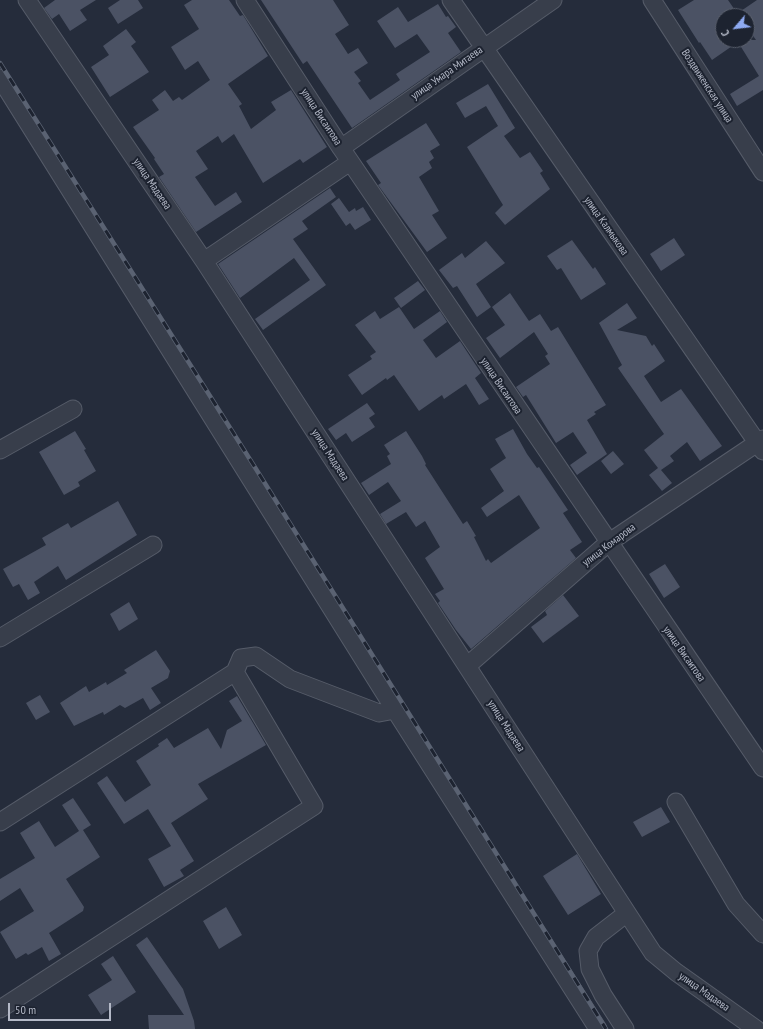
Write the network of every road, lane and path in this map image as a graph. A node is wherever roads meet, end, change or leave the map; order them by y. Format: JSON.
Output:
{"nodes":[{"id":1,"x":27,"y":0,"type":"edge"},
{"id":2,"x":245,"y":0,"type":"edge"},
{"id":3,"x":451,"y":0,"type":"edge"},
{"id":4,"x":553,"y":0,"type":"edge"},
{"id":5,"x":652,"y":0,"type":"edge"},
{"id":6,"x":482,"y":48,"type":"junction"},
{"id":7,"x":0,"y":78,"type":"edge"},
{"id":8,"x":345,"y":155,"type":"junction"},
{"id":9,"x":763,"y":172,"type":"edge"},
{"id":10,"x":204,"y":261,"type":"junction"},
{"id":11,"x":72,"y":409,"type":"dead end"},
{"id":12,"x":761,"y":444,"type":"edge"},
{"id":13,"x":0,"y":450,"type":"edge"},
{"id":14,"x":608,"y":543,"type":"junction"},
{"id":15,"x":153,"y":545,"type":"dead end"},
{"id":16,"x":0,"y":638,"type":"edge"},
{"id":17,"x":467,"y":666,"type":"junction"},
{"id":18,"x":235,"y":672,"type":"junction"},
{"id":19,"x":395,"y":710,"type":"junction"},
{"id":20,"x":763,"y":768,"type":"edge"},
{"id":21,"x":676,"y":802,"type":"dead end"},
{"id":22,"x":0,"y":822,"type":"edge"},
{"id":23,"x":627,"y":913,"type":"junction"},
{"id":24,"x":763,"y":934,"type":"edge"},
{"id":25,"x":0,"y":1009,"type":"edge"},
{"id":26,"x":598,"y":1029,"type":"edge"},
{"id":27,"x":625,"y":1029,"type":"edge"},
{"id":28,"x":756,"y":1029,"type":"edge"}],
"edges":[{"from":1,"to":10,"type":"street","name":"улица Мадаева"},
{"from":2,"to":8,"type":"street","name":"улица Висаитова"},
{"from":3,"to":6,"type":"street","name":"улица Калмыкова"},
{"from":4,"to":6,"type":"street","name":"улица Умара Митаева"},
{"from":5,"to":9,"type":"street","name":"Воздвиженская улица"},
{"from":6,"to":8,"type":"street","name":"улица Умара Митаева"},
{"from":6,"to":12,"type":"street","name":"улица Калмыкова"},
{"from":7,"to":19,"type":"street"},
{"from":8,"to":10,"type":"street","name":"улица Умара Митаева"},
{"from":8,"to":14,"type":"street","name":"улица Висаитова"},
{"from":10,"to":17,"type":"street","name":"улица Мадаева"},
{"from":11,"to":13,"type":"street"},
{"from":12,"to":14,"type":"street","name":"улица Комарова"},
{"from":14,"to":17,"type":"street","name":"улица Комарова"},
{"from":14,"to":20,"type":"street","name":"улица Висаитова"},
{"from":15,"to":16,"type":"street"},
{"from":17,"to":23,"type":"street","name":"улица Мадаева"},
{"from":18,"to":19,"type":"street"},
{"from":18,"to":22,"type":"street"},
{"from":18,"to":25,"type":"street"},
{"from":19,"to":26,"type":"street"},
{"from":21,"to":24,"type":"street"},
{"from":23,"to":27,"type":"street"},
{"from":23,"to":28,"type":"street","name":"улица Мадаева"}]}
